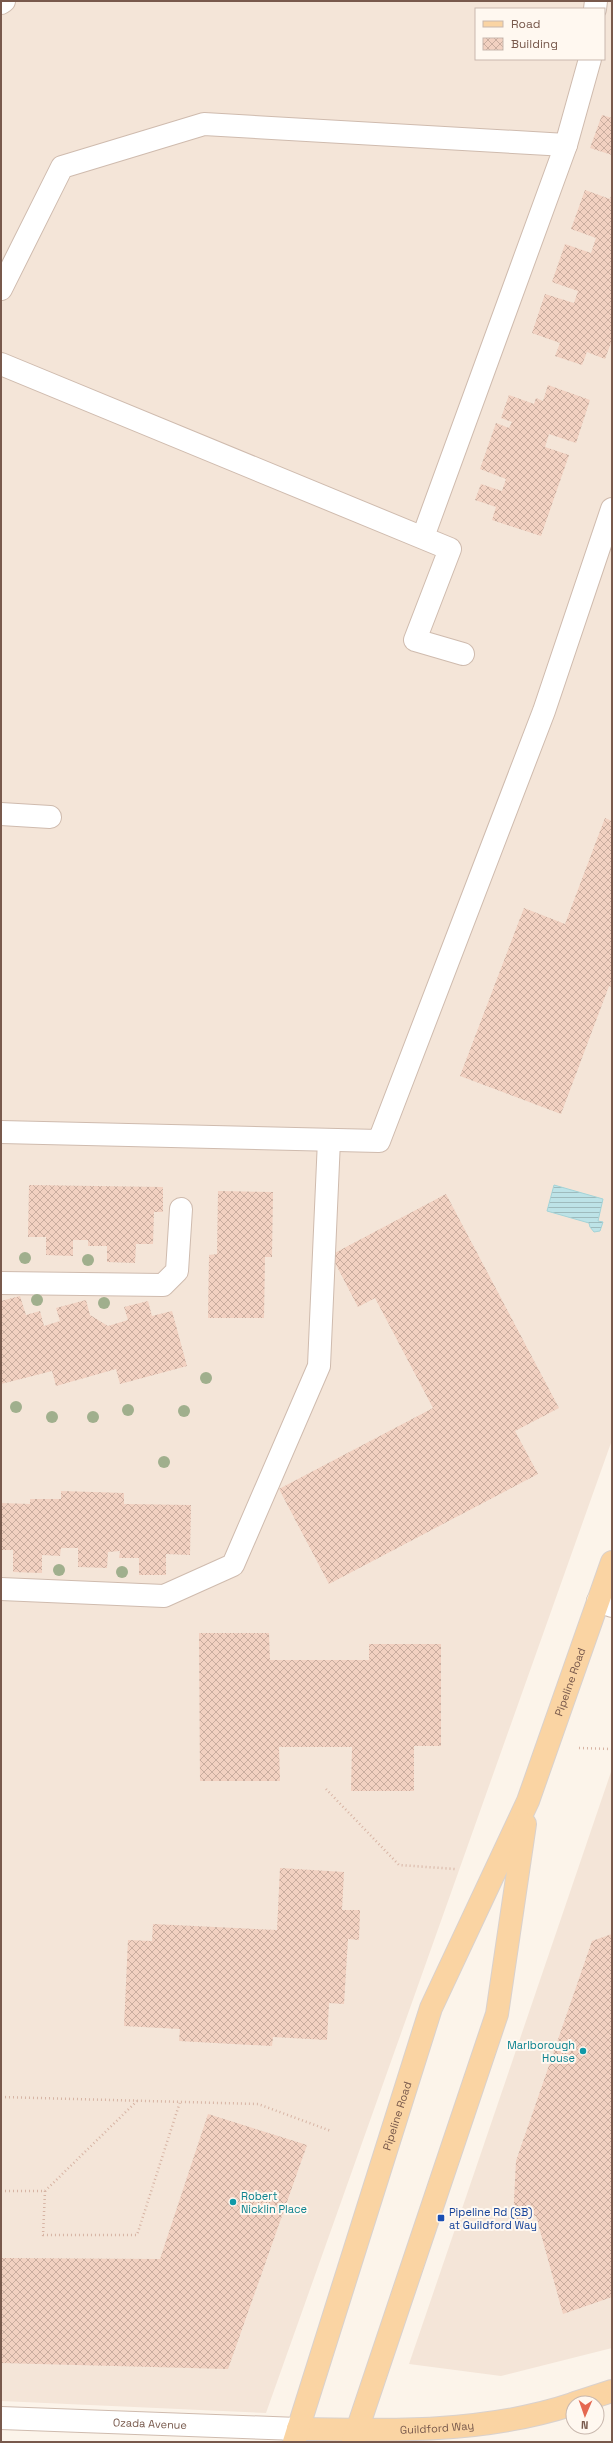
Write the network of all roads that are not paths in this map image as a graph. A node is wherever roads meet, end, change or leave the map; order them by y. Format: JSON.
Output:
{"nodes":[{"id":1,"x":4,"y":1,"type":"edge"},
{"id":2,"x":1,"y":3,"type":"edge"},
{"id":3,"x":590,"y":60,"type":"edge"},
{"id":4,"x":566,"y":145,"type":"junction"},
{"id":5,"x":1,"y":289,"type":"edge"},
{"id":6,"x":1,"y":364,"type":"edge"},
{"id":7,"x":612,"y":510,"type":"edge"},
{"id":8,"x":423,"y":538,"type":"junction"},
{"id":9,"x":463,"y":654,"type":"dead end"},
{"id":10,"x":1,"y":814,"type":"edge"},
{"id":11,"x":50,"y":817,"type":"dead end"},
{"id":12,"x":1,"y":1132,"type":"edge"},
{"id":13,"x":329,"y":1140,"type":"junction"},
{"id":14,"x":181,"y":1209,"type":"dead end"},
{"id":15,"x":1,"y":1283,"type":"edge"},
{"id":16,"x":612,"y":1562,"type":"edge"},
{"id":17,"x":1,"y":1590,"type":"edge"},
{"id":18,"x":605,"y":1604,"type":"edge"},
{"id":19,"x":528,"y":1801,"type":"junction"},
{"id":20,"x":612,"y":2391,"type":"edge"},
{"id":21,"x":599,"y":2395,"type":"edge"},
{"id":22,"x":565,"y":2406,"type":"edge"},
{"id":23,"x":1,"y":2418,"type":"edge"},
{"id":24,"x":296,"y":2436,"type":"edge"},
{"id":25,"x":355,"y":2436,"type":"edge"}],
"edges":[{"from":1,"to":2,"type":"street"},
{"from":3,"to":4,"type":"street"},
{"from":4,"to":5,"type":"street"},
{"from":4,"to":8,"type":"street"},
{"from":6,"to":8,"type":"street"},
{"from":7,"to":13,"type":"street"},
{"from":8,"to":9,"type":"street"},
{"from":10,"to":11,"type":"street"},
{"from":12,"to":13,"type":"street"},
{"from":13,"to":17,"type":"street"},
{"from":14,"to":15,"type":"street"},
{"from":16,"to":18,"type":"main road","name":"Pipeline Road"},
{"from":18,"to":19,"type":"main road","name":"Pipeline Road"},
{"from":19,"to":24,"type":"main road","name":"Pipeline Road"},
{"from":19,"to":25,"type":"main road","name":"Pipeline Road"},
{"from":20,"to":21,"type":"main road","name":"Guildford Way"},
{"from":22,"to":25,"type":"main road","name":"Guildford Way"},
{"from":23,"to":24,"type":"street","name":"Ozada Avenue"},
{"from":24,"to":25,"type":"main road","name":"Guildford Way"}]}
